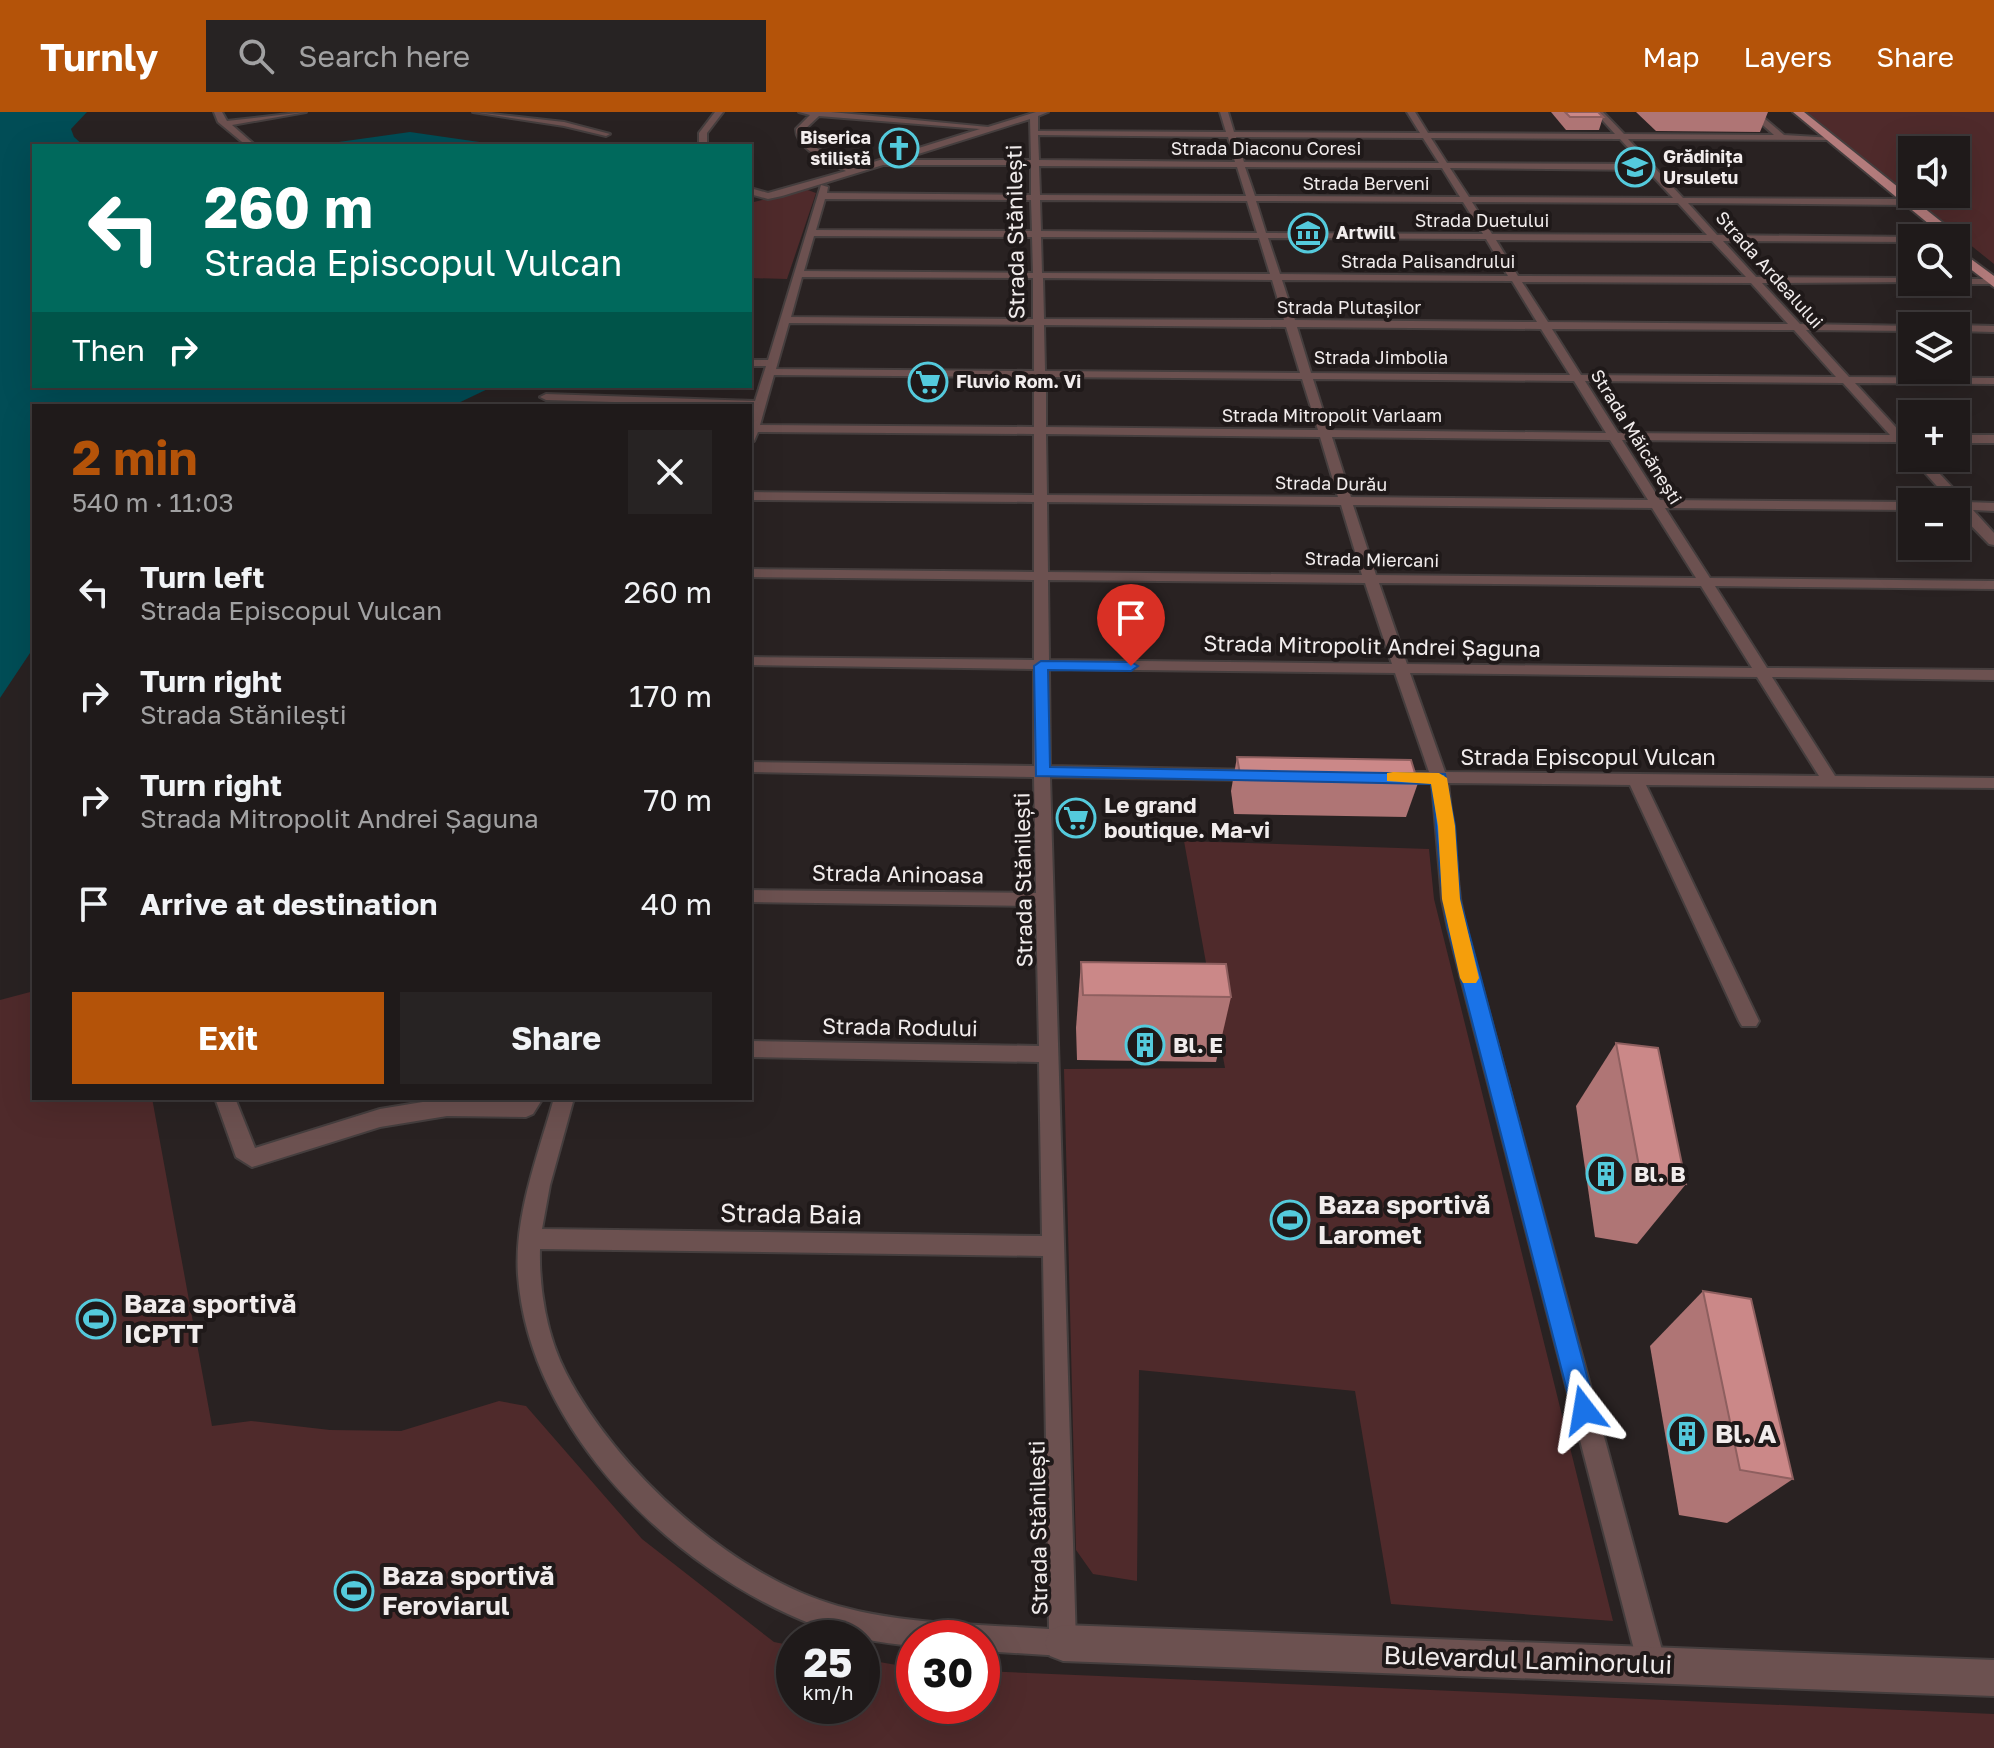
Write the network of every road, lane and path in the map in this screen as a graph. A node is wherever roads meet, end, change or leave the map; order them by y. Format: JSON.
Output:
{"nodes":[{"id":1,"x":218,"y":112,"type":"edge"},
{"id":2,"x":302,"y":112,"type":"edge"},
{"id":3,"x":477,"y":112,"type":"edge"},
{"id":4,"x":719,"y":112,"type":"edge"},
{"id":5,"x":803,"y":112,"type":"edge"},
{"id":6,"x":907,"y":112,"type":"edge"},
{"id":7,"x":1224,"y":112,"type":"edge"},
{"id":8,"x":1411,"y":112,"type":"edge"},
{"id":9,"x":1599,"y":112,"type":"edge"},
{"id":10,"x":1752,"y":112,"type":"edge"},
{"id":11,"x":1785,"y":112,"type":"edge"},
{"id":12,"x":1798,"y":112,"type":"edge"},
{"id":13,"x":817,"y":113,"type":"edge"},
{"id":14,"x":900,"y":120,"type":"junction"},
{"id":15,"x":1038,"y":120,"type":"edge"},
{"id":16,"x":226,"y":124,"type":"junction"},
{"id":17,"x":995,"y":128,"type":"junction"},
{"id":18,"x":606,"y":134,"type":"dead end"},
{"id":19,"x":1231,"y":134,"type":"junction"},
{"id":20,"x":1426,"y":136,"type":"junction"},
{"id":21,"x":1622,"y":137,"type":"junction"},
{"id":22,"x":1782,"y":138,"type":"junction"},
{"id":23,"x":1824,"y":138,"type":"junction"},
{"id":24,"x":250,"y":144,"type":"edge"},
{"id":25,"x":703,"y":144,"type":"edge"},
{"id":26,"x":883,"y":162,"type":"junction"},
{"id":27,"x":1037,"y":164,"type":"junction"},
{"id":28,"x":1241,"y":165,"type":"junction"},
{"id":29,"x":1445,"y":166,"type":"junction"},
{"id":30,"x":1649,"y":167,"type":"junction"},
{"id":31,"x":853,"y":171,"type":"junction"},
{"id":32,"x":823,"y":181,"type":"junction"},
{"id":33,"x":752,"y":191,"type":"edge"},
{"id":34,"x":1898,"y":193,"type":"edge"},
{"id":35,"x":822,"y":196,"type":"junction"},
{"id":36,"x":1038,"y":198,"type":"junction"},
{"id":37,"x":1252,"y":199,"type":"junction"},
{"id":38,"x":1466,"y":200,"type":"junction"},
{"id":39,"x":1681,"y":201,"type":"junction"},
{"id":40,"x":1895,"y":202,"type":"junction"},
{"id":41,"x":1917,"y":208,"type":"edge"},
{"id":42,"x":1922,"y":224,"type":"edge"},
{"id":43,"x":1937,"y":224,"type":"edge"},
{"id":44,"x":812,"y":233,"type":"junction"},
{"id":45,"x":1038,"y":235,"type":"junction"},
{"id":46,"x":1264,"y":235,"type":"junction"},
{"id":47,"x":1489,"y":237,"type":"junction"},
{"id":48,"x":1716,"y":239,"type":"junction"},
{"id":49,"x":1898,"y":239,"type":"edge"},
{"id":50,"x":1970,"y":254,"type":"edge"},
{"id":51,"x":1970,"y":262,"type":"edge"},
{"id":52,"x":799,"y":274,"type":"junction"},
{"id":53,"x":1038,"y":276,"type":"junction"},
{"id":54,"x":1276,"y":277,"type":"junction"},
{"id":55,"x":1993,"y":278,"type":"edge"},
{"id":56,"x":1515,"y":279,"type":"junction"},
{"id":57,"x":1970,"y":280,"type":"edge"},
{"id":58,"x":1754,"y":281,"type":"junction"},
{"id":59,"x":1898,"y":281,"type":"edge"},
{"id":60,"x":785,"y":320,"type":"junction"},
{"id":61,"x":1039,"y":322,"type":"junction"},
{"id":62,"x":1290,"y":324,"type":"junction"},
{"id":63,"x":1545,"y":325,"type":"junction"},
{"id":64,"x":1797,"y":327,"type":"junction"},
{"id":65,"x":1898,"y":328,"type":"edge"},
{"id":66,"x":1970,"y":328,"type":"edge"},
{"id":67,"x":1994,"y":329,"type":"edge"},
{"id":68,"x":752,"y":365,"type":"edge"},
{"id":69,"x":1040,"y":374,"type":"junction"},
{"id":70,"x":765,"y":375,"type":"junction"},
{"id":71,"x":1306,"y":376,"type":"junction"},
{"id":72,"x":1577,"y":378,"type":"junction"},
{"id":73,"x":1845,"y":380,"type":"junction"},
{"id":74,"x":1994,"y":381,"type":"edge"},
{"id":75,"x":546,"y":397,"type":"dead end"},
{"id":76,"x":732,"y":404,"type":"edge"},
{"id":77,"x":752,"y":405,"type":"edge"},
{"id":78,"x":759,"y":405,"type":"junction"},
{"id":79,"x":752,"y":430,"type":"edge"},
{"id":80,"x":1898,"y":430,"type":"edge"},
{"id":81,"x":1041,"y":432,"type":"junction"},
{"id":82,"x":752,"y":433,"type":"edge"},
{"id":83,"x":1324,"y":434,"type":"junction"},
{"id":84,"x":1615,"y":436,"type":"junction"},
{"id":85,"x":1898,"y":438,"type":"edge"},
{"id":86,"x":1970,"y":439,"type":"edge"},
{"id":87,"x":1994,"y":439,"type":"edge"},
{"id":88,"x":1930,"y":472,"type":"edge"},
{"id":89,"x":1944,"y":488,"type":"edge"},
{"id":90,"x":752,"y":496,"type":"edge"},
{"id":91,"x":1042,"y":499,"type":"junction"},
{"id":92,"x":1345,"y":502,"type":"junction"},
{"id":93,"x":1658,"y":504,"type":"junction"},
{"id":94,"x":1898,"y":506,"type":"edge"},
{"id":95,"x":1970,"y":506,"type":"edge"},
{"id":96,"x":1994,"y":507,"type":"edge"},
{"id":97,"x":1970,"y":517,"type":"edge"},
{"id":98,"x":1994,"y":541,"type":"edge"},
{"id":99,"x":752,"y":573,"type":"edge"},
{"id":100,"x":1040,"y":575,"type":"junction"},
{"id":101,"x":1370,"y":578,"type":"junction"},
{"id":102,"x":1706,"y":582,"type":"junction"},
{"id":103,"x":1994,"y":585,"type":"edge"},
{"id":104,"x":752,"y":661,"type":"edge"},
{"id":105,"x":1041,"y":666,"type":"junction"},
{"id":106,"x":1401,"y":668,"type":"junction"},
{"id":107,"x":1761,"y":672,"type":"junction"},
{"id":108,"x":1994,"y":675,"type":"edge"},
{"id":109,"x":752,"y":767,"type":"edge"},
{"id":110,"x":1042,"y":772,"type":"junction"},
{"id":111,"x":1278,"y":776,"type":"edge"},
{"id":112,"x":1369,"y":777,"type":"edge"},
{"id":113,"x":1439,"y":778,"type":"junction"},
{"id":114,"x":1636,"y":780,"type":"junction"},
{"id":115,"x":1830,"y":781,"type":"junction"},
{"id":116,"x":1994,"y":783,"type":"edge"},
{"id":117,"x":752,"y":896,"type":"edge"},
{"id":118,"x":1046,"y":900,"type":"junction"},
{"id":119,"x":1749,"y":1021,"type":"dead end"},
{"id":120,"x":752,"y":1049,"type":"edge"},
{"id":121,"x":1048,"y":1054,"type":"junction"},
{"id":122,"x":226,"y":1100,"type":"edge"},
{"id":123,"x":563,"y":1100,"type":"edge"},
{"id":124,"x":529,"y":1103,"type":"edge"},
{"id":125,"x":528,"y":1239,"type":"junction"},
{"id":126,"x":1053,"y":1246,"type":"junction"},
{"id":127,"x":896,"y":1630,"type":"edge"},
{"id":128,"x":1000,"y":1639,"type":"edge"},
{"id":129,"x":1063,"y":1643,"type":"junction"},
{"id":130,"x":1652,"y":1665,"type":"junction"},
{"id":131,"x":1994,"y":1678,"type":"edge"}],
"edges":[{"from":1,"to":16,"type":"street"},
{"from":2,"to":16,"type":"street"},
{"from":3,"to":18,"type":"street"},
{"from":4,"to":25,"type":"street"},
{"from":5,"to":13,"type":"street"},
{"from":6,"to":14,"type":"street"},
{"from":7,"to":19,"type":"street"},
{"from":8,"to":20,"type":"street","name":"Strada Măicănești"},
{"from":9,"to":21,"type":"street","name":"Strada Ardealului"},
{"from":10,"to":22,"type":"street"},
{"from":11,"to":23,"type":"main road"},
{"from":12,"to":23,"type":"main road"},
{"from":13,"to":14,"type":"street"},
{"from":13,"to":31,"type":"street"},
{"from":14,"to":17,"type":"street"},
{"from":15,"to":17,"type":"street"},
{"from":15,"to":19,"type":"street"},
{"from":15,"to":27,"type":"street","name":"Strada Stănilești"},
{"from":16,"to":24,"type":"street"},
{"from":17,"to":26,"type":"street"},
{"from":19,"to":20,"type":"street"},
{"from":19,"to":28,"type":"street"},
{"from":20,"to":21,"type":"street"},
{"from":20,"to":29,"type":"street","name":"Strada Măicănești"},
{"from":21,"to":22,"type":"street"},
{"from":21,"to":30,"type":"street","name":"Strada Ardealului"},
{"from":22,"to":23,"type":"street"},
{"from":23,"to":34,"type":"main road"},
{"from":23,"to":40,"type":"main road"},
{"from":26,"to":27,"type":"street","name":"Strada Diaconu Coresi"},
{"from":26,"to":31,"type":"street"},
{"from":27,"to":28,"type":"street","name":"Strada Diaconu Coresi"},
{"from":27,"to":36,"type":"street","name":"Strada Stănilești"},
{"from":28,"to":29,"type":"street","name":"Strada Diaconu Coresi"},
{"from":28,"to":37,"type":"street"},
{"from":29,"to":30,"type":"street","name":"Strada Diaconu Coresi"},
{"from":29,"to":38,"type":"street","name":"Strada Măicănești"},
{"from":30,"to":39,"type":"street","name":"Strada Ardealului"},
{"from":31,"to":32,"type":"street"},
{"from":32,"to":33,"type":"street"},
{"from":32,"to":35,"type":"street"},
{"from":35,"to":36,"type":"street","name":"Strada Berveni"},
{"from":35,"to":44,"type":"street"},
{"from":36,"to":37,"type":"street","name":"Strada Berveni"},
{"from":36,"to":45,"type":"street","name":"Strada Stănilești"},
{"from":37,"to":38,"type":"street","name":"Strada Berveni"},
{"from":37,"to":46,"type":"street"},
{"from":38,"to":39,"type":"street","name":"Strada Berveni"},
{"from":38,"to":47,"type":"street","name":"Strada Măicănești"},
{"from":39,"to":40,"type":"street","name":"Strada Berveni"},
{"from":39,"to":48,"type":"street","name":"Strada Ardealului"},
{"from":40,"to":42,"type":"main road"},
{"from":41,"to":43,"type":"main road"},
{"from":44,"to":45,"type":"street","name":"Strada Duetului"},
{"from":44,"to":52,"type":"street"},
{"from":45,"to":46,"type":"street","name":"Strada Duetului"},
{"from":45,"to":53,"type":"street","name":"Strada Stănilești"},
{"from":46,"to":47,"type":"street","name":"Strada Duetului"},
{"from":46,"to":54,"type":"street"},
{"from":47,"to":48,"type":"street","name":"Strada Duetului"},
{"from":47,"to":56,"type":"street","name":"Strada Măicănești"},
{"from":48,"to":49,"type":"street","name":"Strada Duetului"},
{"from":48,"to":58,"type":"street","name":"Strada Ardealului"},
{"from":50,"to":55,"type":"main road"},
{"from":51,"to":55,"type":"main road"},
{"from":52,"to":53,"type":"street","name":"Strada Palisandrului"},
{"from":52,"to":60,"type":"street"},
{"from":53,"to":54,"type":"street","name":"Strada Palisandrului"},
{"from":53,"to":61,"type":"street","name":"Strada Stănilești"},
{"from":54,"to":56,"type":"street","name":"Strada Palisandrului"},
{"from":54,"to":62,"type":"street"},
{"from":55,"to":57,"type":"street"},
{"from":56,"to":58,"type":"street","name":"Strada Palisandrului"},
{"from":56,"to":63,"type":"street","name":"Strada Măicănești"},
{"from":58,"to":59,"type":"street","name":"Strada Palisandrului"},
{"from":58,"to":64,"type":"street","name":"Strada Ardealului"},
{"from":60,"to":61,"type":"street","name":"Strada Plutașilor"},
{"from":60,"to":70,"type":"street"},
{"from":61,"to":62,"type":"street","name":"Strada Plutașilor"},
{"from":61,"to":69,"type":"street","name":"Strada Stănilești"},
{"from":62,"to":63,"type":"street","name":"Strada Plutașilor"},
{"from":62,"to":71,"type":"street"},
{"from":63,"to":64,"type":"street","name":"Strada Plutașilor"},
{"from":63,"to":72,"type":"street","name":"Strada Măicănești"},
{"from":64,"to":65,"type":"street","name":"Strada Plutașilor"},
{"from":64,"to":73,"type":"street","name":"Strada Ardealului"},
{"from":66,"to":67,"type":"street"},
{"from":68,"to":70,"type":"street","name":"Strada Jimbolia"},
{"from":69,"to":70,"type":"street","name":"Strada Jimbolia"},
{"from":69,"to":71,"type":"street","name":"Strada Jimbolia"},
{"from":69,"to":81,"type":"street","name":"Strada Stănilești"},
{"from":70,"to":78,"type":"street"},
{"from":71,"to":72,"type":"street","name":"Strada Jimbolia"},
{"from":71,"to":83,"type":"street"},
{"from":72,"to":73,"type":"street","name":"Strada Jimbolia"},
{"from":72,"to":84,"type":"street","name":"Strada Măicănești"},
{"from":73,"to":74,"type":"street","name":"Strada Jimbolia"},
{"from":73,"to":80,"type":"street","name":"Strada Ardealului"},
{"from":75,"to":76,"type":"street"},
{"from":77,"to":78,"type":"street"},
{"from":78,"to":79,"type":"street"},
{"from":81,"to":82,"type":"street","name":"Strada Mitropolit Varlaam"},
{"from":81,"to":83,"type":"street","name":"Strada Mitropolit Varlaam"},
{"from":81,"to":91,"type":"street","name":"Strada Stănilești"},
{"from":83,"to":84,"type":"street","name":"Strada Mitropolit Varlaam"},
{"from":83,"to":92,"type":"street"},
{"from":84,"to":85,"type":"street","name":"Strada Mitropolit Varlaam"},
{"from":84,"to":93,"type":"street","name":"Strada Măicănești"},
{"from":86,"to":87,"type":"street"},
{"from":88,"to":89,"type":"street"},
{"from":90,"to":91,"type":"street","name":"Strada Durău"},
{"from":91,"to":92,"type":"street","name":"Strada Durău"},
{"from":91,"to":100,"type":"street","name":"Strada Stănilești"},
{"from":92,"to":93,"type":"street","name":"Strada Durău"},
{"from":92,"to":101,"type":"street"},
{"from":93,"to":94,"type":"street","name":"Strada Durău"},
{"from":93,"to":102,"type":"street","name":"Strada Măicănești"},
{"from":95,"to":96,"type":"street"},
{"from":97,"to":98,"type":"street"},
{"from":99,"to":100,"type":"street","name":"Strada Miercani"},
{"from":100,"to":101,"type":"street","name":"Strada Miercani"},
{"from":100,"to":105,"type":"street","name":"Strada Stănilești"},
{"from":101,"to":102,"type":"street","name":"Strada Miercani"},
{"from":101,"to":106,"type":"street"},
{"from":102,"to":103,"type":"street","name":"Strada Miercani"},
{"from":102,"to":107,"type":"street","name":"Strada Măicănești"},
{"from":104,"to":105,"type":"street","name":"Strada Mitropolit Andrei Șaguna"},
{"from":105,"to":106,"type":"street","name":"Strada Mitropolit Andrei Șaguna"},
{"from":105,"to":110,"type":"street","name":"Strada Stănilești"},
{"from":106,"to":107,"type":"street","name":"Strada Mitropolit Andrei Șaguna"},
{"from":106,"to":113,"type":"street"},
{"from":107,"to":108,"type":"street","name":"Strada Mitropolit Andrei Șaguna"},
{"from":107,"to":115,"type":"street","name":"Strada Măicănești"},
{"from":109,"to":110,"type":"street"},
{"from":110,"to":111,"type":"street"},
{"from":110,"to":118,"type":"street","name":"Strada Stănilești"},
{"from":112,"to":113,"type":"street","name":"Strada Episcopul Vulcan"},
{"from":113,"to":114,"type":"street","name":"Strada Episcopul Vulcan"},
{"from":113,"to":130,"type":"street"},
{"from":114,"to":115,"type":"street","name":"Strada Episcopul Vulcan"},
{"from":114,"to":119,"type":"street"},
{"from":115,"to":116,"type":"street","name":"Strada Episcopul Vulcan"},
{"from":117,"to":118,"type":"street","name":"Strada Aninoasa"},
{"from":118,"to":121,"type":"street","name":"Strada Stănilești"},
{"from":120,"to":121,"type":"street","name":"Strada Rodului"},
{"from":121,"to":126,"type":"street","name":"Strada Stănilești"},
{"from":122,"to":124,"type":"street"},
{"from":123,"to":125,"type":"street"},
{"from":125,"to":126,"type":"street","name":"Strada Baia"},
{"from":125,"to":127,"type":"street"},
{"from":126,"to":129,"type":"street","name":"Strada Stănilești"},
{"from":128,"to":129,"type":"street"},
{"from":129,"to":130,"type":"street","name":"Bulevardul Laminorului"},
{"from":130,"to":131,"type":"street","name":"Bulevardul Laminorului"}]}
